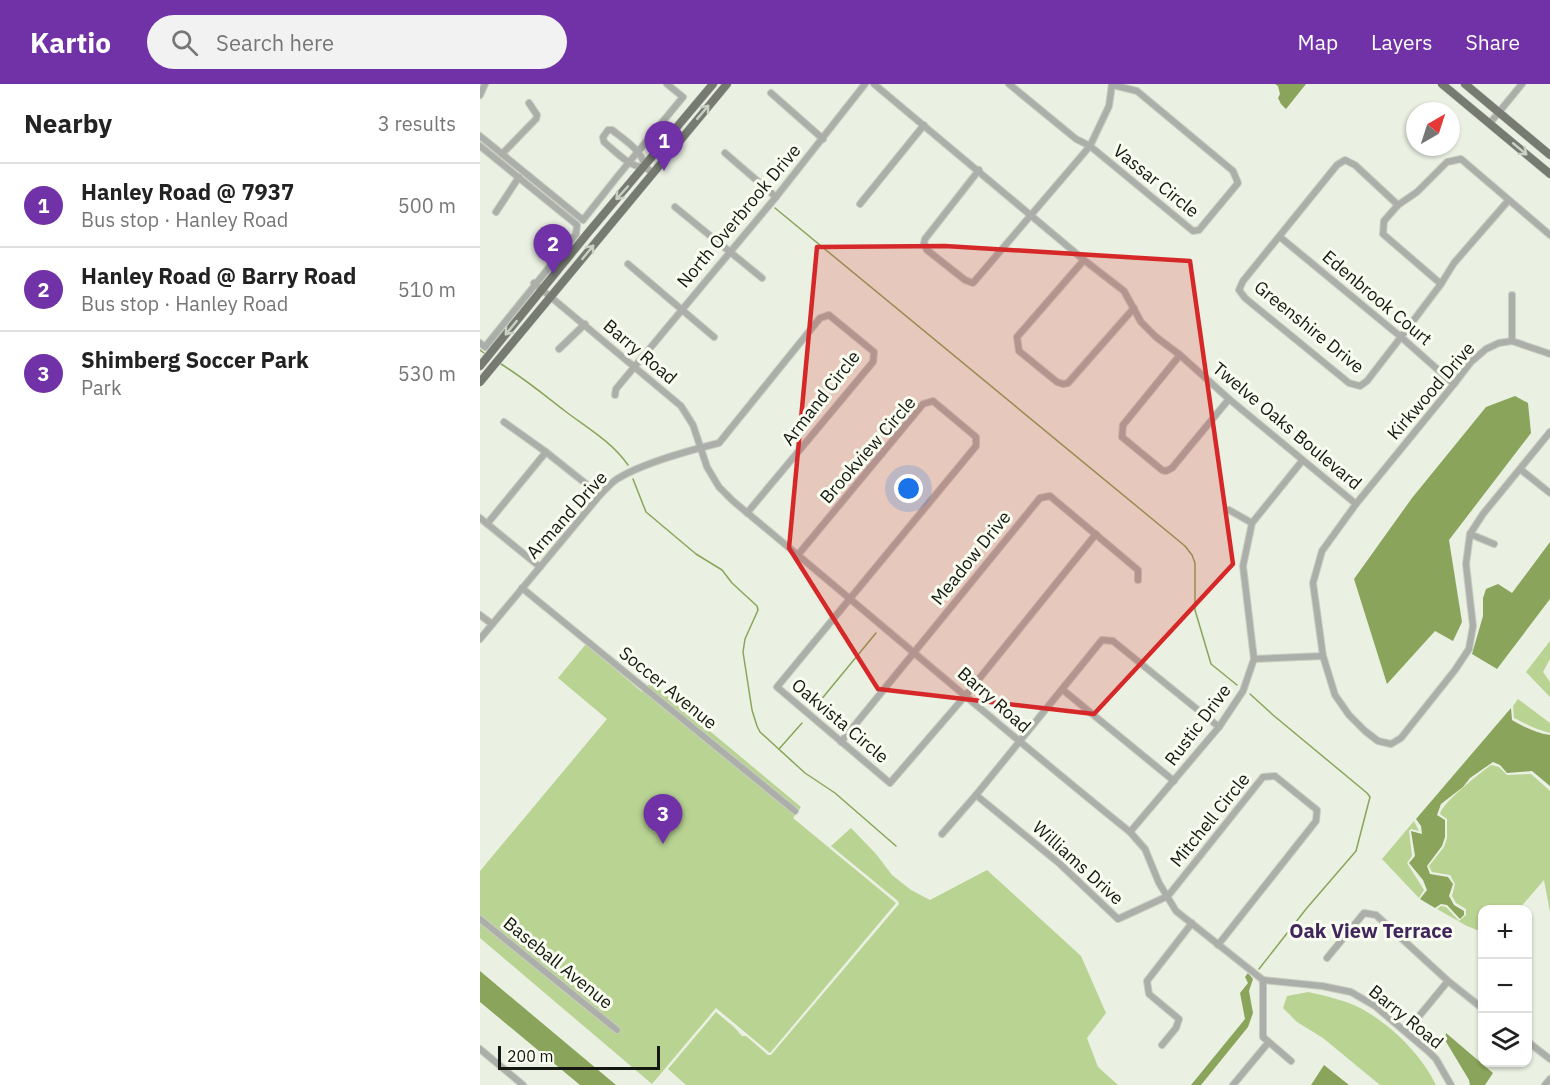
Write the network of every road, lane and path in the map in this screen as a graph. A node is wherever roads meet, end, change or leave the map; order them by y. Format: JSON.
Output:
{"nodes":[{"id":1,"x":485,"y":84,"type":"edge"},
{"id":2,"x":667,"y":84,"type":"edge"},
{"id":3,"x":713,"y":84,"type":"edge"},
{"id":4,"x":727,"y":84,"type":"edge"},
{"id":5,"x":866,"y":84,"type":"edge"},
{"id":6,"x":874,"y":84,"type":"edge"},
{"id":7,"x":1009,"y":84,"type":"edge"},
{"id":8,"x":1442,"y":84,"type":"edge"},
{"id":9,"x":1465,"y":84,"type":"edge"},
{"id":10,"x":1522,"y":84,"type":"edge"},
{"id":11,"x":1113,"y":85,"type":"edge"},
{"id":12,"x":771,"y":93,"type":"dead end"},
{"id":13,"x":480,"y":95,"type":"edge"},
{"id":14,"x":529,"y":103,"type":"dead end"},
{"id":15,"x":1498,"y":112,"type":"junction"},
{"id":16,"x":1490,"y":123,"type":"junction"},
{"id":17,"x":924,"y":125,"type":"junction"},
{"id":18,"x":480,"y":136,"type":"edge"},
{"id":19,"x":822,"y":139,"type":"junction"},
{"id":20,"x":480,"y":146,"type":"edge"},
{"id":21,"x":1090,"y":146,"type":"junction"},
{"id":22,"x":638,"y":152,"type":"junction"},
{"id":23,"x":725,"y":153,"type":"dead end"},
{"id":24,"x":502,"y":154,"type":"junction"},
{"id":25,"x":1550,"y":156,"type":"edge"},
{"id":26,"x":630,"y":162,"type":"junction"},
{"id":27,"x":645,"y":167,"type":"junction"},
{"id":28,"x":979,"y":170,"type":"junction"},
{"id":29,"x":653,"y":173,"type":"junction"},
{"id":30,"x":1550,"y":174,"type":"edge"},
{"id":31,"x":519,"y":177,"type":"junction"},
{"id":32,"x":776,"y":197,"type":"junction"},
{"id":33,"x":1508,"y":201,"type":"junction"},
{"id":34,"x":860,"y":204,"type":"dead end"},
{"id":35,"x":1398,"y":204,"type":"junction"},
{"id":36,"x":675,"y":207,"type":"dead end"},
{"id":37,"x":496,"y":212,"type":"dead end"},
{"id":38,"x":1031,"y":216,"type":"junction"},
{"id":39,"x":1550,"y":235,"type":"edge"},
{"id":40,"x":1280,"y":237,"type":"junction"},
{"id":41,"x":730,"y":251,"type":"junction"},
{"id":42,"x":1084,"y":260,"type":"junction"},
{"id":43,"x":628,"y":264,"type":"dead end"},
{"id":44,"x":762,"y":278,"type":"dead end"},
{"id":45,"x":534,"y":283,"type":"junction"},
{"id":46,"x":1441,"y":284,"type":"junction"},
{"id":47,"x":542,"y":290,"type":"junction"},
{"id":48,"x":1512,"y":295,"type":"dead end"},
{"id":49,"x":551,"y":297,"type":"junction"},
{"id":50,"x":1134,"y":308,"type":"junction"},
{"id":51,"x":681,"y":309,"type":"junction"},
{"id":52,"x":585,"y":324,"type":"junction"},
{"id":53,"x":714,"y":337,"type":"dead end"},
{"id":54,"x":1401,"y":337,"type":"junction"},
{"id":55,"x":1512,"y":341,"type":"junction"},
{"id":56,"x":480,"y":343,"type":"edge"},
{"id":57,"x":559,"y":349,"type":"dead end"},
{"id":58,"x":1550,"y":354,"type":"edge"},
{"id":59,"x":1180,"y":355,"type":"junction"},
{"id":60,"x":480,"y":366,"type":"edge"},
{"id":61,"x":634,"y":366,"type":"junction"},
{"id":62,"x":480,"y":382,"type":"edge"},
{"id":63,"x":1454,"y":384,"type":"junction"},
{"id":64,"x":615,"y":395,"type":"dead end"},
{"id":65,"x":1229,"y":399,"type":"junction"},
{"id":66,"x":504,"y":422,"type":"dead end"},
{"id":67,"x":1550,"y":432,"type":"edge"},
{"id":68,"x":701,"y":447,"type":"junction"},
{"id":69,"x":546,"y":452,"type":"junction"},
{"id":70,"x":1302,"y":461,"type":"junction"},
{"id":71,"x":1520,"y":469,"type":"junction"},
{"id":72,"x":1550,"y":493,"type":"edge"},
{"id":73,"x":600,"y":495,"type":"junction"},
{"id":74,"x":1356,"y":504,"type":"junction"},
{"id":75,"x":1229,"y":510,"type":"dead end"},
{"id":76,"x":747,"y":513,"type":"junction"},
{"id":77,"x":480,"y":518,"type":"edge"},
{"id":78,"x":1252,"y":523,"type":"junction"},
{"id":79,"x":487,"y":524,"type":"junction"},
{"id":80,"x":1096,"y":534,"type":"junction"},
{"id":81,"x":1470,"y":534,"type":"junction"},
{"id":82,"x":1494,"y":544,"type":"dead end"},
{"id":83,"x":797,"y":556,"type":"junction"},
{"id":84,"x":540,"y":567,"type":"junction"},
{"id":85,"x":1138,"y":580,"type":"dead end"},
{"id":86,"x":522,"y":588,"type":"junction"},
{"id":87,"x":851,"y":599,"type":"junction"},
{"id":88,"x":480,"y":615,"type":"edge"},
{"id":89,"x":492,"y":624,"type":"junction"},
{"id":90,"x":480,"y":639,"type":"edge"},
{"id":91,"x":914,"y":652,"type":"junction"},
{"id":92,"x":1323,"y":656,"type":"junction"},
{"id":93,"x":1254,"y":659,"type":"junction"},
{"id":94,"x":1063,"y":690,"type":"junction"},
{"id":95,"x":966,"y":695,"type":"junction"},
{"id":96,"x":1219,"y":727,"type":"junction"},
{"id":97,"x":841,"y":742,"type":"junction"},
{"id":98,"x":1019,"y":742,"type":"junction"},
{"id":99,"x":1174,"y":781,"type":"junction"},
{"id":100,"x":976,"y":795,"type":"junction"},
{"id":101,"x":795,"y":811,"type":"dead end"},
{"id":102,"x":1130,"y":832,"type":"junction"},
{"id":103,"x":942,"y":834,"type":"dead end"},
{"id":104,"x":1168,"y":896,"type":"junction"},
{"id":105,"x":480,"y":919,"type":"edge"},
{"id":106,"x":1192,"y":923,"type":"junction"},
{"id":107,"x":1218,"y":945,"type":"junction"},
{"id":108,"x":1327,"y":958,"type":"dead end"},
{"id":109,"x":1263,"y":980,"type":"junction"},
{"id":110,"x":1448,"y":981,"type":"junction"},
{"id":111,"x":1478,"y":1005,"type":"edge"},
{"id":112,"x":617,"y":1030,"type":"dead end"},
{"id":113,"x":1406,"y":1032,"type":"junction"},
{"id":114,"x":1268,"y":1043,"type":"junction"},
{"id":115,"x":1162,"y":1046,"type":"dead end"},
{"id":116,"x":1532,"y":1046,"type":"edge"},
{"id":117,"x":480,"y":1049,"type":"edge"},
{"id":118,"x":1550,"y":1059,"type":"edge"},
{"id":119,"x":1291,"y":1061,"type":"dead end"},
{"id":120,"x":1550,"y":1079,"type":"edge"},
{"id":121,"x":523,"y":1085,"type":"edge"},
{"id":122,"x":1233,"y":1085,"type":"edge"},
{"id":123,"x":1451,"y":1085,"type":"edge"},
{"id":124,"x":1545,"y":1085,"type":"edge"}],
"edges":[{"from":1,"to":13,"type":"street"},
{"from":2,"to":22,"type":"street"},
{"from":3,"to":27,"type":"main road"},
{"from":29,"to":4,"type":"main road","one_way":true},
{"from":5,"to":19,"type":"street","name":"North Overbrook Drive"},
{"from":6,"to":17,"type":"street","name":"Twelve Oaks Boulevard"},
{"from":7,"to":21,"type":"street"},
{"from":8,"to":16,"type":"main road"},
{"from":9,"to":15,"type":"main road"},
{"from":10,"to":15,"type":"street"},
{"from":11,"to":21,"type":"street"},
{"from":11,"to":21,"type":"street","name":"Vassar Circle"},
{"from":12,"to":19,"type":"street"},
{"from":14,"to":24,"type":"street"},
{"from":15,"to":16,"type":"street"},
{"from":15,"to":25,"type":"main road"},
{"from":16,"to":30,"type":"main road","one_way":true},
{"from":17,"to":28,"type":"street","name":"Twelve Oaks Boulevard"},
{"from":17,"to":34,"type":"street"},
{"from":18,"to":24,"type":"street"},
{"from":19,"to":32,"type":"street","name":"North Overbrook Drive"},
{"from":20,"to":31,"type":"street"},
{"from":21,"to":38,"type":"street"},
{"from":22,"to":26,"type":"street"},
{"from":22,"to":26,"type":"street"},
{"from":22,"to":27,"type":"street"},
{"from":23,"to":32,"type":"street"},
{"from":24,"to":26,"type":"street"},
{"from":26,"to":27,"type":"street"},
{"from":27,"to":29,"type":"street"},
{"from":27,"to":47,"type":"main road","one_way":true},
{"from":28,"to":38,"type":"street","name":"Twelve Oaks Boulevard"},
{"from":28,"to":38,"type":"street"},
{"from":49,"to":29,"type":"main road","one_way":true},
{"from":31,"to":37,"type":"street"},
{"from":31,"to":45,"type":"street"},
{"from":32,"to":41,"type":"street","name":"North Overbrook Drive"},
{"from":33,"to":35,"type":"street"},
{"from":33,"to":39,"type":"street"},
{"from":33,"to":46,"type":"street","name":"Greenshire Drive"},
{"from":35,"to":40,"type":"street","name":"Greenshire Drive"},
{"from":35,"to":46,"type":"street"},
{"from":36,"to":41,"type":"street"},
{"from":38,"to":42,"type":"street","name":"Twelve Oaks Boulevard"},
{"from":40,"to":54,"type":"street","name":"Edenbrook Court"},
{"from":40,"to":54,"type":"street","name":"Greenshire Drive"},
{"from":41,"to":44,"type":"street"},
{"from":41,"to":51,"type":"street","name":"North Overbrook Drive"},
{"from":42,"to":50,"type":"street","name":"Twelve Oaks Boulevard"},
{"from":42,"to":50,"type":"street"},
{"from":43,"to":51,"type":"street"},
{"from":45,"to":47,"type":"street","name":"Barry Road"},
{"from":45,"to":56,"type":"street"},
{"from":46,"to":54,"type":"street","name":"Greenshire Drive"},
{"from":47,"to":49,"type":"street","name":"Barry Road"},
{"from":47,"to":60,"type":"main road","one_way":true},
{"from":48,"to":55,"type":"street"},
{"from":49,"to":52,"type":"street","name":"Barry Road"},
{"from":49,"to":62,"type":"main road"},
{"from":50,"to":59,"type":"street","name":"Twelve Oaks Boulevard"},
{"from":51,"to":53,"type":"street"},
{"from":51,"to":61,"type":"street","name":"North Overbrook Drive"},
{"from":52,"to":57,"type":"street"},
{"from":52,"to":61,"type":"street","name":"Barry Road"},
{"from":54,"to":63,"type":"street","name":"Edenbrook Court"},
{"from":55,"to":58,"type":"street"},
{"from":55,"to":63,"type":"street","name":"Kirkwood Drive"},
{"from":59,"to":65,"type":"street","name":"Twelve Oaks Boulevard"},
{"from":59,"to":65,"type":"street"},
{"from":61,"to":64,"type":"street","name":"North Overbrook Drive"},
{"from":61,"to":68,"type":"street","name":"Barry Road"},
{"from":63,"to":74,"type":"street","name":"Kirkwood Drive"},
{"from":65,"to":70,"type":"street","name":"Twelve Oaks Boulevard"},
{"from":66,"to":69,"type":"street"},
{"from":67,"to":71,"type":"street","name":"Twelve Oaks Boulevard"},
{"from":68,"to":73,"type":"street","name":"Armand Drive"},
{"from":68,"to":76,"type":"street","name":"Barry Road"},
{"from":68,"to":76,"type":"street","name":"Armand Circle"},
{"from":69,"to":73,"type":"street"},
{"from":69,"to":79,"type":"street"},
{"from":70,"to":74,"type":"street","name":"Twelve Oaks Boulevard"},
{"from":70,"to":78,"type":"street","name":"Rustic Drive"},
{"from":71,"to":72,"type":"street"},
{"from":71,"to":81,"type":"street","name":"Twelve Oaks Boulevard"},
{"from":73,"to":84,"type":"street","name":"Armand Drive"},
{"from":74,"to":92,"type":"street","name":"Twelve Oaks Boulevard"},
{"from":75,"to":78,"type":"street"},
{"from":76,"to":83,"type":"street","name":"Barry Road"},
{"from":77,"to":79,"type":"street"},
{"from":78,"to":93,"type":"street","name":"Rustic Drive"},
{"from":79,"to":84,"type":"street"},
{"from":80,"to":85,"type":"street","name":"Meadow Drive"},
{"from":80,"to":91,"type":"street","name":"Meadow Drive"},
{"from":80,"to":95,"type":"street","name":"Oakvista Circle"},
{"from":81,"to":82,"type":"street"},
{"from":81,"to":92,"type":"street","name":"Twelve Oaks Boulevard"},
{"from":83,"to":87,"type":"street","name":"Barry Road"},
{"from":83,"to":87,"type":"street","name":"Brookview Circle"},
{"from":84,"to":86,"type":"street","name":"Armand Drive"},
{"from":86,"to":89,"type":"street","name":"Armand Drive"},
{"from":86,"to":101,"type":"street","name":"Soccer Avenue"},
{"from":87,"to":91,"type":"street","name":"Barry Road"},
{"from":87,"to":97,"type":"street","name":"Oakvista Circle"},
{"from":88,"to":89,"type":"street"},
{"from":89,"to":90,"type":"street","name":"Armand Drive"},
{"from":91,"to":95,"type":"street","name":"Barry Road"},
{"from":91,"to":97,"type":"street","name":"Meadow Drive"},
{"from":92,"to":93,"type":"street"},
{"from":93,"to":96,"type":"street","name":"Rustic Drive"},
{"from":94,"to":96,"type":"street"},
{"from":94,"to":98,"type":"street"},
{"from":94,"to":99,"type":"street"},
{"from":95,"to":97,"type":"street","name":"Oakvista Circle"},
{"from":95,"to":98,"type":"street","name":"Barry Road"},
{"from":96,"to":99,"type":"street","name":"Rustic Drive"},
{"from":98,"to":100,"type":"street"},
{"from":98,"to":102,"type":"street","name":"Barry Road"},
{"from":99,"to":102,"type":"street","name":"Rustic Drive"},
{"from":100,"to":103,"type":"street"},
{"from":100,"to":104,"type":"street","name":"Williams Drive"},
{"from":102,"to":104,"type":"street","name":"Barry Road"},
{"from":104,"to":106,"type":"street","name":"Barry Road"},
{"from":104,"to":107,"type":"street","name":"Mitchell Circle"},
{"from":105,"to":112,"type":"street","name":"Baseball Avenue"},
{"from":106,"to":107,"type":"street","name":"Barry Road"},
{"from":106,"to":115,"type":"street"},
{"from":107,"to":109,"type":"street","name":"Barry Road"},
{"from":108,"to":110,"type":"street"},
{"from":109,"to":113,"type":"street","name":"Barry Road"},
{"from":109,"to":114,"type":"street"},
{"from":110,"to":111,"type":"street"},
{"from":110,"to":113,"type":"street"},
{"from":113,"to":123,"type":"street","name":"Barry Road"},
{"from":114,"to":119,"type":"street"},
{"from":114,"to":122,"type":"street"},
{"from":116,"to":118,"type":"street"},
{"from":117,"to":121,"type":"street"},
{"from":120,"to":124,"type":"street"}]}
